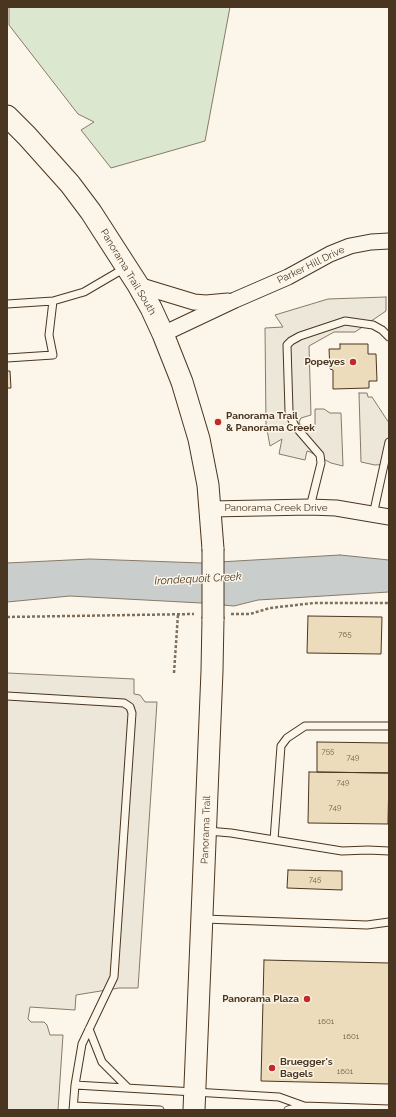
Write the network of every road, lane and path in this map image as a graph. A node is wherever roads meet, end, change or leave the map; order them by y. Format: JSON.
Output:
{"nodes":[{"id":1,"x":7,"y":116,"type":"edge"},
{"id":2,"x":389,"y":241,"type":"edge"},
{"id":3,"x":127,"y":267,"type":"junction"},
{"id":4,"x":138,"y":285,"type":"junction"},
{"id":5,"x":235,"y":300,"type":"junction"},
{"id":6,"x":54,"y":301,"type":"junction"},
{"id":7,"x":7,"y":303,"type":"edge"},
{"id":8,"x":163,"y":334,"type":"junction"},
{"id":9,"x":389,"y":337,"type":"edge"},
{"id":10,"x":7,"y":358,"type":"edge"},
{"id":11,"x":389,"y":442,"type":"edge"},
{"id":12,"x":310,"y":506,"type":"junction"},
{"id":13,"x":211,"y":509,"type":"junction"},
{"id":14,"x":373,"y":515,"type":"junction"},
{"id":15,"x":389,"y":518,"type":"edge"},
{"id":16,"x":213,"y":549,"type":"joint"},
{"id":17,"x":178,"y":614,"type":"dead end"},
{"id":18,"x":174,"y":673,"type":"dead end"},
{"id":19,"x":7,"y":696,"type":"edge"},
{"id":20,"x":389,"y":726,"type":"edge"},
{"id":21,"x":206,"y":831,"type":"junction"},
{"id":22,"x":274,"y":840,"type":"junction"},
{"id":23,"x":389,"y":851,"type":"edge"},
{"id":24,"x":202,"y":919,"type":"junction"},
{"id":25,"x":389,"y":922,"type":"edge"},
{"id":26,"x":89,"y":1029,"type":"junction"},
{"id":27,"x":75,"y":1086,"type":"junction"},
{"id":28,"x":128,"y":1088,"type":"junction"},
{"id":29,"x":194,"y":1101,"type":"edge"},
{"id":30,"x":304,"y":1106,"type":"junction"},
{"id":31,"x":74,"y":1108,"type":"edge"},
{"id":32,"x":367,"y":1109,"type":"edge"},
{"id":33,"x":389,"y":1109,"type":"edge"},
{"id":34,"x":160,"y":1110,"type":"edge"},
{"id":35,"x":288,"y":1110,"type":"edge"}],
"edges":[{"from":1,"to":3,"type":"main road","name":"Panorama Trail South"},
{"from":2,"to":5,"type":"street","name":"Parker Hill Drive"},
{"from":3,"to":4,"type":"main road","name":"Panorama Trail South"},
{"from":3,"to":6,"type":"lane"},
{"from":4,"to":5,"type":"street","name":"Parker Hill Drive"},
{"from":4,"to":8,"type":"main road","name":"Panorama Trail South"},
{"from":5,"to":8,"type":"street","name":"Parker Hill Drive"},
{"from":6,"to":7,"type":"lane"},
{"from":6,"to":10,"type":"lane"},
{"from":8,"to":13,"type":"main road","name":"Panorama Trail South"},
{"from":9,"to":12,"type":"lane"},
{"from":11,"to":14,"type":"lane"},
{"from":12,"to":13,"type":"street","name":"Panorama Creek Drive"},
{"from":12,"to":14,"type":"street","name":"Panorama Creek Drive"},
{"from":13,"to":16,"type":"main road","name":"Panorama Trail South"},
{"from":14,"to":15,"type":"street","name":"Panorama Creek Drive"},
{"from":16,"to":21,"type":"main road","name":"Panorama Trail","bridge":true},
{"from":17,"to":18,"type":"path"},
{"from":19,"to":26,"type":"lane"},
{"from":20,"to":22,"type":"lane"},
{"from":21,"to":22,"type":"lane"},
{"from":21,"to":24,"type":"main road","name":"Panorama Trail"},
{"from":22,"to":23,"type":"lane"},
{"from":24,"to":25,"type":"lane"},
{"from":24,"to":29,"type":"main road","name":"Panorama Trail"},
{"from":26,"to":27,"type":"lane"},
{"from":26,"to":28,"type":"lane"},
{"from":27,"to":28,"type":"lane"},
{"from":27,"to":31,"type":"lane"},
{"from":28,"to":29,"type":"lane"},
{"from":29,"to":30,"type":"lane"},
{"from":30,"to":32,"type":"lane"},
{"from":30,"to":35,"type":"lane"},
{"from":31,"to":34,"type":"lane"},
{"from":32,"to":33,"type":"lane"}]}
